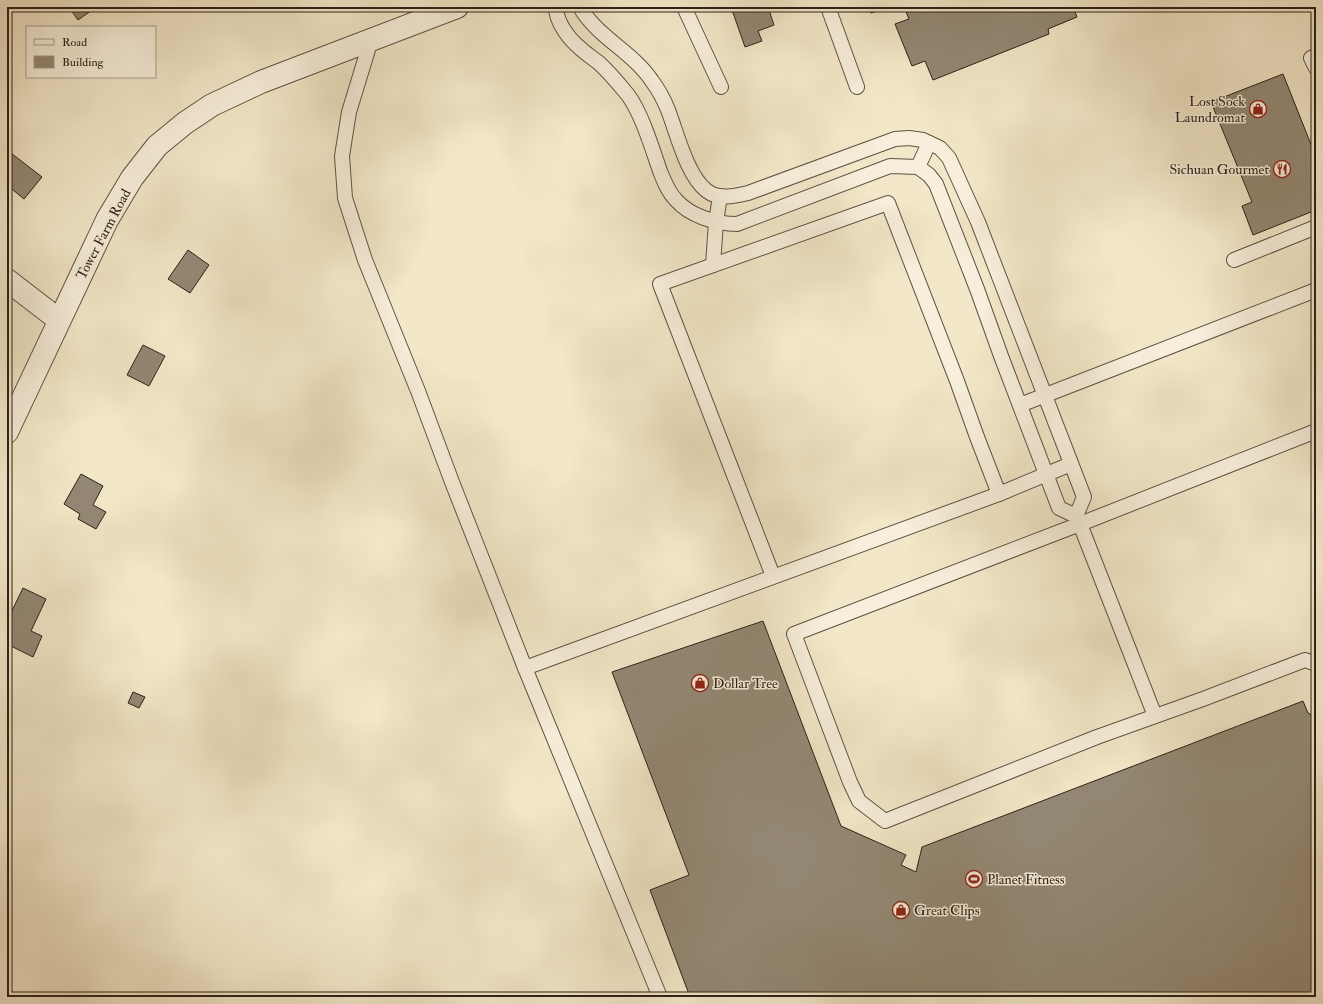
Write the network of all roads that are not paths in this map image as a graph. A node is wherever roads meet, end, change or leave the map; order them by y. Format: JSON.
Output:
{"nodes":[{"id":1,"x":457,"y":7,"type":"edge"},
{"id":2,"x":556,"y":7,"type":"edge"},
{"id":3,"x":580,"y":7,"type":"edge"},
{"id":4,"x":684,"y":7,"type":"edge"},
{"id":5,"x":828,"y":7,"type":"edge"},
{"id":6,"x":424,"y":13,"type":"edge"},
{"id":7,"x":370,"y":40,"type":"junction"},
{"id":8,"x":1316,"y":56,"type":"edge"},
{"id":9,"x":1316,"y":68,"type":"edge"},
{"id":10,"x":721,"y":87,"type":"dead end"},
{"id":11,"x":857,"y":87,"type":"dead end"},
{"id":12,"x":929,"y":143,"type":"junction"},
{"id":13,"x":918,"y":167,"type":"junction"},
{"id":14,"x":720,"y":196,"type":"junction"},
{"id":15,"x":716,"y":222,"type":"junction"},
{"id":16,"x":1316,"y":227,"type":"edge"},
{"id":17,"x":1234,"y":260,"type":"dead end"},
{"id":18,"x":713,"y":265,"type":"junction"},
{"id":19,"x":7,"y":280,"type":"edge"},
{"id":20,"x":1316,"y":290,"type":"edge"},
{"id":21,"x":59,"y":320,"type":"junction"},
{"id":22,"x":1044,"y":395,"type":"junction"},
{"id":23,"x":1020,"y":405,"type":"junction"},
{"id":24,"x":1316,"y":431,"type":"edge"},
{"id":25,"x":7,"y":432,"type":"edge"},
{"id":26,"x":1070,"y":464,"type":"junction"},
{"id":27,"x":1047,"y":474,"type":"junction"},
{"id":28,"x":999,"y":494,"type":"junction"},
{"id":29,"x":1078,"y":520,"type":"junction"},
{"id":30,"x":773,"y":576,"type":"junction"},
{"id":31,"x":1316,"y":664,"type":"edge"},
{"id":32,"x":526,"y":668,"type":"junction"},
{"id":33,"x":1155,"y":716,"type":"junction"},
{"id":34,"x":660,"y":997,"type":"edge"}],
"edges":[{"from":1,"to":6,"type":"street","name":"Tower Farm Road"},
{"from":2,"to":15,"type":"lane"},
{"from":3,"to":14,"type":"lane"},
{"from":4,"to":10,"type":"lane"},
{"from":5,"to":11,"type":"lane"},
{"from":6,"to":7,"type":"street","name":"Tower Farm Road"},
{"from":7,"to":21,"type":"street","name":"Tower Farm Road"},
{"from":7,"to":32,"type":"lane"},
{"from":8,"to":9,"type":"lane"},
{"from":12,"to":13,"type":"lane"},
{"from":12,"to":14,"type":"lane"},
{"from":12,"to":22,"type":"lane"},
{"from":13,"to":15,"type":"lane"},
{"from":13,"to":23,"type":"lane"},
{"from":14,"to":15,"type":"lane"},
{"from":15,"to":18,"type":"lane"},
{"from":16,"to":17,"type":"lane"},
{"from":18,"to":28,"type":"lane"},
{"from":18,"to":30,"type":"lane"},
{"from":19,"to":21,"type":"street"},
{"from":20,"to":22,"type":"lane"},
{"from":21,"to":25,"type":"street","name":"Tower Farm Road"},
{"from":22,"to":23,"type":"lane"},
{"from":22,"to":26,"type":"lane"},
{"from":23,"to":27,"type":"lane"},
{"from":24,"to":29,"type":"lane"},
{"from":26,"to":27,"type":"lane"},
{"from":26,"to":29,"type":"lane"},
{"from":27,"to":28,"type":"lane"},
{"from":27,"to":29,"type":"lane"},
{"from":28,"to":30,"type":"lane"},
{"from":29,"to":33,"type":"lane"},
{"from":29,"to":33,"type":"lane"},
{"from":30,"to":32,"type":"lane"},
{"from":31,"to":33,"type":"lane"},
{"from":32,"to":34,"type":"lane"}]}
